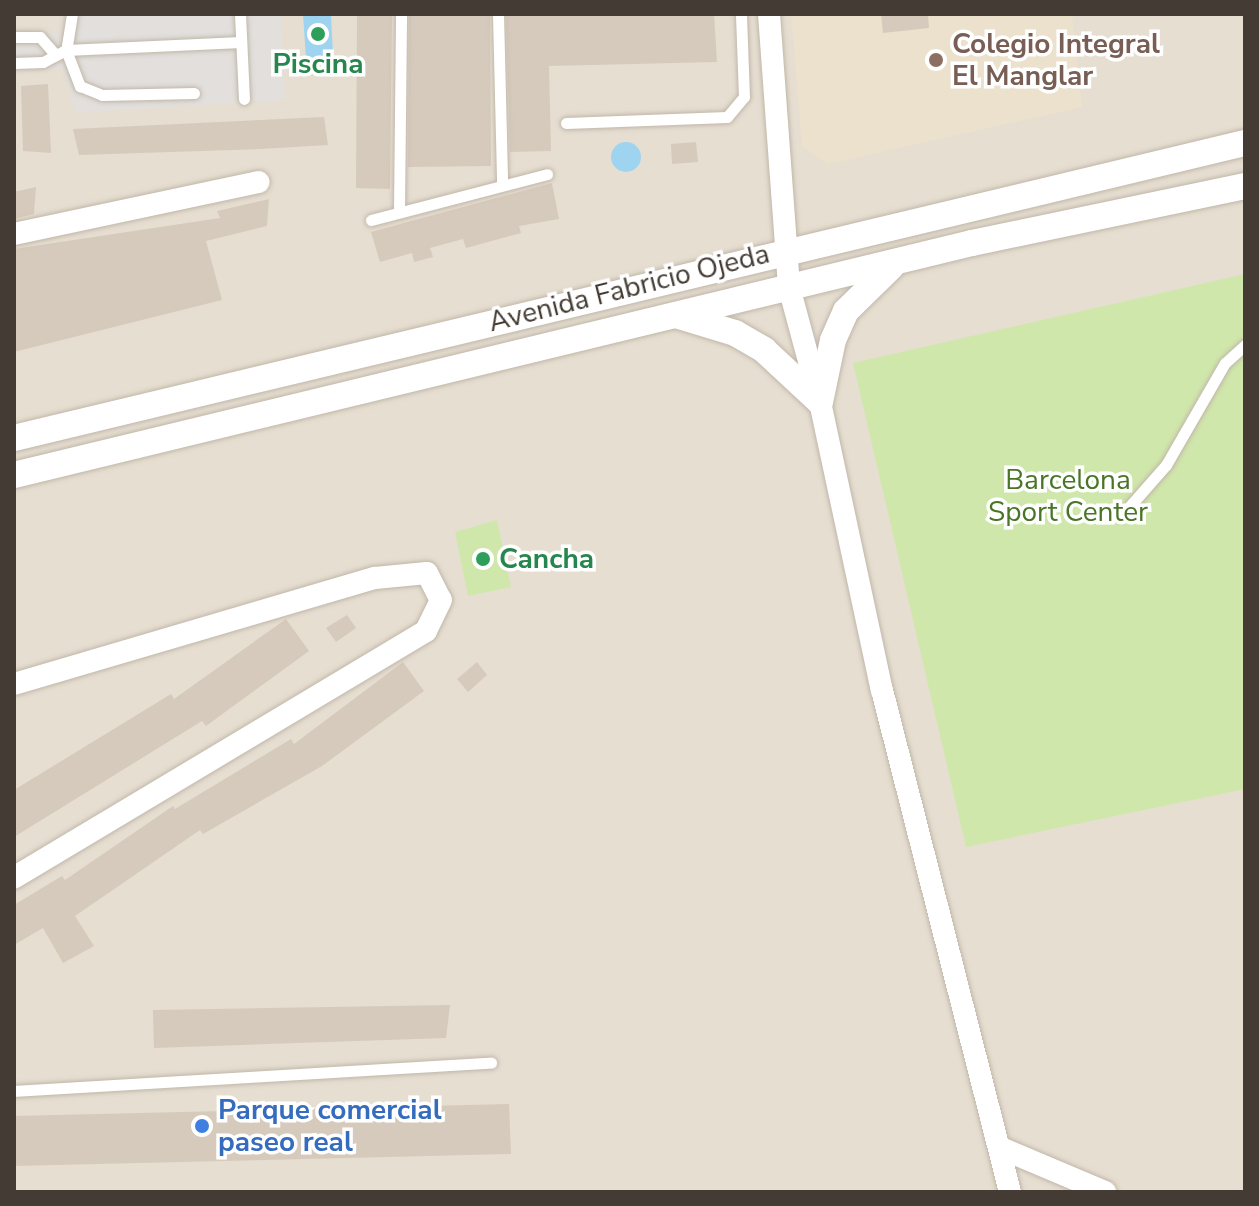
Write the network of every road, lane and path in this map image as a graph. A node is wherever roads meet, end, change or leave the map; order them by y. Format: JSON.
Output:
{"nodes":[{"id":1,"x":72,"y":14,"type":"edge"},
{"id":2,"x":240,"y":14,"type":"edge"},
{"id":3,"x":401,"y":14,"type":"edge"},
{"id":4,"x":498,"y":14,"type":"edge"},
{"id":5,"x":741,"y":14,"type":"edge"},
{"id":6,"x":769,"y":14,"type":"edge"},
{"id":7,"x":14,"y":37,"type":"edge"},
{"id":8,"x":241,"y":42,"type":"junction"},
{"id":9,"x":60,"y":52,"type":"junction"},
{"id":10,"x":14,"y":63,"type":"edge"},
{"id":11,"x":194,"y":93,"type":"dead end"},
{"id":12,"x":244,"y":99,"type":"dead end"},
{"id":13,"x":566,"y":123,"type":"dead end"},
{"id":14,"x":1245,"y":143,"type":"edge"},
{"id":15,"x":547,"y":174,"type":"dead end"},
{"id":16,"x":259,"y":182,"type":"dead end"},
{"id":17,"x":502,"y":183,"type":"junction"},
{"id":18,"x":1245,"y":186,"type":"edge"},
{"id":19,"x":399,"y":210,"type":"junction"},
{"id":20,"x":371,"y":220,"type":"dead end"},
{"id":21,"x":14,"y":234,"type":"edge"},
{"id":22,"x":783,"y":250,"type":"junction"},
{"id":23,"x":902,"y":260,"type":"junction"},
{"id":24,"x":789,"y":287,"type":"junction"},
{"id":25,"x":675,"y":315,"type":"junction"},
{"id":26,"x":1245,"y":345,"type":"edge"},
{"id":27,"x":820,"y":402,"type":"junction"},
{"id":28,"x":14,"y":438,"type":"edge"},
{"id":29,"x":14,"y":475,"type":"edge"},
{"id":30,"x":1122,"y":515,"type":"dead end"},
{"id":31,"x":14,"y":684,"type":"edge"},
{"id":32,"x":14,"y":878,"type":"edge"},
{"id":33,"x":491,"y":1063,"type":"dead end"},
{"id":34,"x":14,"y":1091,"type":"edge"},
{"id":35,"x":1003,"y":1149,"type":"junction"},
{"id":36,"x":1010,"y":1192,"type":"edge"},
{"id":37,"x":1105,"y":1192,"type":"edge"}],
"edges":[{"from":1,"to":9,"type":"lane"},
{"from":2,"to":8,"type":"lane"},
{"from":3,"to":19,"type":"lane"},
{"from":4,"to":17,"type":"lane"},
{"from":5,"to":13,"type":"lane"},
{"from":6,"to":22,"type":"street"},
{"from":7,"to":9,"type":"lane"},
{"from":8,"to":9,"type":"lane"},
{"from":8,"to":12,"type":"lane"},
{"from":9,"to":10,"type":"lane"},
{"from":9,"to":11,"type":"lane"},
{"from":14,"to":22,"type":"street","name":"Avenida Fabricio Ojeda"},
{"from":15,"to":17,"type":"lane"},
{"from":16,"to":21,"type":"street"},
{"from":17,"to":19,"type":"lane"},
{"from":18,"to":23,"type":"street","name":"Avenida Fabricio Ojeda"},
{"from":19,"to":20,"type":"lane"},
{"from":22,"to":24,"type":"street"},
{"from":22,"to":28,"type":"street","name":"Avenida Fabricio Ojeda"},
{"from":23,"to":24,"type":"street","name":"Avenida Fabricio Ojeda"},
{"from":23,"to":27,"type":"street"},
{"from":24,"to":25,"type":"street","name":"Avenida Fabricio Ojeda"},
{"from":24,"to":27,"type":"street"},
{"from":25,"to":27,"type":"street"},
{"from":25,"to":29,"type":"street","name":"Avenida Fabricio Ojeda"},
{"from":26,"to":30,"type":"lane"},
{"from":27,"to":35,"type":"street"},
{"from":31,"to":32,"type":"street"},
{"from":33,"to":34,"type":"lane"},
{"from":35,"to":36,"type":"street"},
{"from":35,"to":37,"type":"street"}]}
